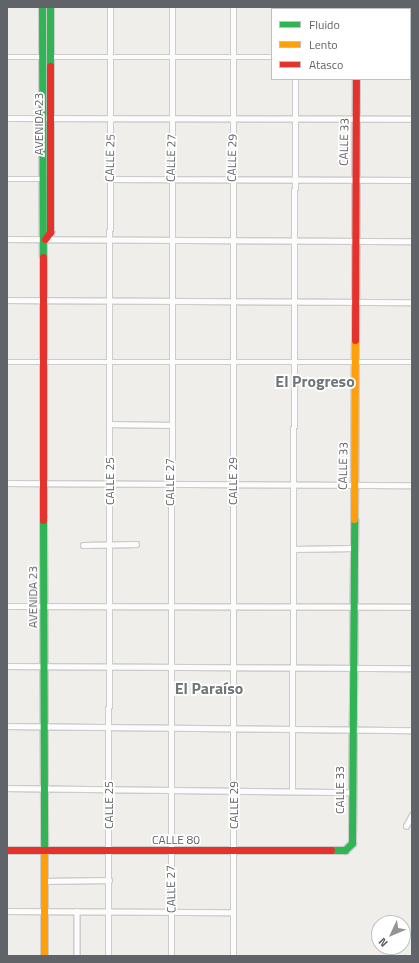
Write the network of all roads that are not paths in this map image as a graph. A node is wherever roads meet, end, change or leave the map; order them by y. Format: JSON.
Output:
{"nodes":[{"id":1,"x":42,"y":7,"type":"edge"},
{"id":2,"x":50,"y":7,"type":"edge"},
{"id":3,"x":110,"y":7,"type":"edge"},
{"id":4,"x":172,"y":7,"type":"edge"},
{"id":5,"x":233,"y":7,"type":"edge"},
{"id":6,"x":171,"y":56,"type":"junction"},
{"id":7,"x":233,"y":56,"type":"junction"},
{"id":8,"x":7,"y":57,"type":"edge"},
{"id":9,"x":42,"y":57,"type":"junction"},
{"id":10,"x":50,"y":57,"type":"junction"},
{"id":11,"x":110,"y":57,"type":"junction"},
{"id":12,"x":271,"y":57,"type":"edge"},
{"id":13,"x":295,"y":80,"type":"edge"},
{"id":14,"x":356,"y":80,"type":"edge"},
{"id":15,"x":42,"y":117,"type":"junction"},
{"id":16,"x":50,"y":117,"type":"junction"},
{"id":17,"x":110,"y":117,"type":"junction"},
{"id":18,"x":7,"y":118,"type":"edge"},
{"id":19,"x":172,"y":118,"type":"junction"},
{"id":20,"x":233,"y":118,"type":"junction"},
{"id":21,"x":294,"y":119,"type":"junction"},
{"id":22,"x":356,"y":119,"type":"junction"},
{"id":23,"x":412,"y":119,"type":"edge"},
{"id":24,"x":42,"y":179,"type":"junction"},
{"id":25,"x":50,"y":179,"type":"junction"},
{"id":26,"x":109,"y":179,"type":"junction"},
{"id":27,"x":171,"y":179,"type":"junction"},
{"id":28,"x":232,"y":179,"type":"junction"},
{"id":29,"x":295,"y":179,"type":"junction"},
{"id":30,"x":355,"y":179,"type":"junction"},
{"id":31,"x":7,"y":180,"type":"edge"},
{"id":32,"x":412,"y":180,"type":"edge"},
{"id":33,"x":7,"y":239,"type":"edge"},
{"id":34,"x":45,"y":239,"type":"junction"},
{"id":35,"x":111,"y":239,"type":"junction"},
{"id":36,"x":171,"y":240,"type":"junction"},
{"id":37,"x":232,"y":240,"type":"junction"},
{"id":38,"x":295,"y":240,"type":"junction"},
{"id":39,"x":357,"y":240,"type":"junction"},
{"id":40,"x":412,"y":241,"type":"edge"},
{"id":41,"x":7,"y":300,"type":"edge"},
{"id":42,"x":45,"y":300,"type":"junction"},
{"id":43,"x":110,"y":300,"type":"junction"},
{"id":44,"x":171,"y":301,"type":"junction"},
{"id":45,"x":231,"y":301,"type":"junction"},
{"id":46,"x":296,"y":301,"type":"junction"},
{"id":47,"x":356,"y":302,"type":"junction"},
{"id":48,"x":412,"y":302,"type":"edge"},
{"id":49,"x":110,"y":361,"type":"junction"},
{"id":50,"x":171,"y":361,"type":"junction"},
{"id":51,"x":232,"y":361,"type":"junction"},
{"id":52,"x":7,"y":362,"type":"edge"},
{"id":53,"x":45,"y":362,"type":"junction"},
{"id":54,"x":294,"y":362,"type":"junction"},
{"id":55,"x":356,"y":362,"type":"junction"},
{"id":56,"x":412,"y":362,"type":"edge"},
{"id":57,"x":109,"y":424,"type":"junction"},
{"id":58,"x":171,"y":425,"type":"junction"},
{"id":59,"x":7,"y":483,"type":"edge"},
{"id":60,"x":45,"y":483,"type":"junction"},
{"id":61,"x":110,"y":483,"type":"junction"},
{"id":62,"x":170,"y":485,"type":"junction"},
{"id":63,"x":233,"y":485,"type":"junction"},
{"id":64,"x":294,"y":485,"type":"junction"},
{"id":65,"x":354,"y":485,"type":"junction"},
{"id":66,"x":412,"y":485,"type":"edge"},
{"id":67,"x":109,"y":544,"type":"junction"},
{"id":68,"x":136,"y":544,"type":"dead end"},
{"id":69,"x":83,"y":545,"type":"dead end"},
{"id":70,"x":354,"y":548,"type":"junction"},
{"id":71,"x":294,"y":549,"type":"junction"},
{"id":72,"x":109,"y":604,"type":"junction"},
{"id":73,"x":170,"y":605,"type":"junction"},
{"id":74,"x":234,"y":605,"type":"junction"},
{"id":75,"x":7,"y":606,"type":"edge"},
{"id":76,"x":43,"y":606,"type":"junction"},
{"id":77,"x":292,"y":606,"type":"junction"},
{"id":78,"x":354,"y":606,"type":"junction"},
{"id":79,"x":412,"y":607,"type":"edge"},
{"id":80,"x":7,"y":666,"type":"edge"},
{"id":81,"x":44,"y":666,"type":"junction"},
{"id":82,"x":109,"y":666,"type":"junction"},
{"id":83,"x":170,"y":668,"type":"junction"},
{"id":84,"x":234,"y":668,"type":"junction"},
{"id":85,"x":292,"y":668,"type":"junction"},
{"id":86,"x":353,"y":668,"type":"junction"},
{"id":87,"x":412,"y":668,"type":"edge"},
{"id":88,"x":7,"y":726,"type":"edge"},
{"id":89,"x":45,"y":727,"type":"junction"},
{"id":90,"x":109,"y":729,"type":"junction"},
{"id":91,"x":169,"y":729,"type":"junction"},
{"id":92,"x":233,"y":730,"type":"junction"},
{"id":93,"x":293,"y":730,"type":"junction"},
{"id":94,"x":412,"y":730,"type":"edge"},
{"id":95,"x":351,"y":731,"type":"junction"},
{"id":96,"x":7,"y":788,"type":"edge"},
{"id":97,"x":44,"y":788,"type":"junction"},
{"id":98,"x":109,"y":789,"type":"junction"},
{"id":99,"x":170,"y":790,"type":"junction"},
{"id":100,"x":292,"y":790,"type":"junction"},
{"id":101,"x":234,"y":791,"type":"junction"},
{"id":102,"x":352,"y":792,"type":"junction"},
{"id":103,"x":412,"y":815,"type":"edge"},
{"id":104,"x":406,"y":826,"type":"dead end"},
{"id":105,"x":7,"y":850,"type":"edge"},
{"id":106,"x":44,"y":850,"type":"junction"},
{"id":107,"x":345,"y":850,"type":"joint"},
{"id":108,"x":109,"y":851,"type":"junction"},
{"id":109,"x":234,"y":851,"type":"junction"},
{"id":110,"x":171,"y":852,"type":"junction"},
{"id":111,"x":109,"y":880,"type":"junction"},
{"id":112,"x":44,"y":881,"type":"junction"},
{"id":113,"x":7,"y":911,"type":"edge"},
{"id":114,"x":44,"y":911,"type":"junction"},
{"id":115,"x":77,"y":911,"type":"junction"},
{"id":116,"x":108,"y":911,"type":"junction"},
{"id":117,"x":172,"y":912,"type":"junction"},
{"id":118,"x":233,"y":912,"type":"junction"},
{"id":119,"x":44,"y":956,"type":"edge"},
{"id":120,"x":77,"y":956,"type":"edge"},
{"id":121,"x":108,"y":956,"type":"edge"},
{"id":122,"x":171,"y":956,"type":"edge"},
{"id":123,"x":234,"y":956,"type":"edge"}],
"edges":[{"from":1,"to":9,"type":"street","name":"AVENIDA 23"},
{"from":2,"to":10,"type":"street","name":"AVENIDA 23"},
{"from":3,"to":11,"type":"street","name":"CALLE 25"},
{"from":4,"to":6,"type":"street","name":"CALLE 27"},
{"from":5,"to":7,"type":"street","name":"CALLE 29"},
{"from":6,"to":7,"type":"street"},
{"from":6,"to":11,"type":"street"},
{"from":6,"to":19,"type":"street","name":"CALLE 27"},
{"from":7,"to":12,"type":"street"},
{"from":7,"to":20,"type":"street","name":"CALLE 29"},
{"from":8,"to":9,"type":"street"},
{"from":9,"to":10,"type":"street"},
{"from":9,"to":15,"type":"street","name":"AVENIDA 23"},
{"from":10,"to":11,"type":"street"},
{"from":10,"to":16,"type":"street","name":"AVENIDA 23"},
{"from":11,"to":17,"type":"street","name":"CALLE 25"},
{"from":13,"to":21,"type":"street"},
{"from":14,"to":22,"type":"street","name":"CALLE 33"},
{"from":15,"to":16,"type":"street"},
{"from":15,"to":18,"type":"street"},
{"from":15,"to":24,"type":"street","name":"AVENIDA 23"},
{"from":16,"to":17,"type":"street"},
{"from":16,"to":25,"type":"street","name":"AVENIDA 23"},
{"from":17,"to":19,"type":"street"},
{"from":17,"to":26,"type":"street","name":"CALLE 25"},
{"from":19,"to":20,"type":"street"},
{"from":19,"to":27,"type":"street","name":"CALLE 27"},
{"from":20,"to":21,"type":"street"},
{"from":20,"to":28,"type":"street","name":"CALLE 29"},
{"from":21,"to":22,"type":"street"},
{"from":21,"to":29,"type":"street"},
{"from":22,"to":23,"type":"street"},
{"from":22,"to":30,"type":"street","name":"CALLE 33"},
{"from":24,"to":25,"type":"street"},
{"from":24,"to":31,"type":"street"},
{"from":24,"to":34,"type":"street","name":"AVENIDA 23"},
{"from":25,"to":34,"type":"street","name":"AVENIDA 23"},
{"from":26,"to":27,"type":"street"},
{"from":26,"to":35,"type":"street","name":"CALLE 25"},
{"from":27,"to":28,"type":"street"},
{"from":27,"to":36,"type":"street","name":"CALLE 27"},
{"from":28,"to":29,"type":"street"},
{"from":28,"to":37,"type":"street","name":"CALLE 29"},
{"from":29,"to":30,"type":"street"},
{"from":29,"to":38,"type":"street"},
{"from":30,"to":32,"type":"street"},
{"from":30,"to":39,"type":"street","name":"CALLE 33"},
{"from":33,"to":34,"type":"street"},
{"from":34,"to":35,"type":"street"},
{"from":34,"to":42,"type":"street","name":"AVENIDA 23"},
{"from":35,"to":36,"type":"street"},
{"from":35,"to":43,"type":"street","name":"CALLE 25"},
{"from":36,"to":37,"type":"street"},
{"from":36,"to":44,"type":"street","name":"CALLE 27"},
{"from":37,"to":38,"type":"street"},
{"from":37,"to":45,"type":"street","name":"CALLE 29"},
{"from":38,"to":39,"type":"street"},
{"from":38,"to":46,"type":"street"},
{"from":39,"to":40,"type":"street"},
{"from":39,"to":47,"type":"street","name":"CALLE 33"},
{"from":41,"to":42,"type":"street"},
{"from":42,"to":43,"type":"street"},
{"from":42,"to":53,"type":"street","name":"AVENIDA 23"},
{"from":43,"to":44,"type":"street"},
{"from":43,"to":49,"type":"street","name":"CALLE 25"},
{"from":44,"to":45,"type":"street"},
{"from":44,"to":50,"type":"street","name":"CALLE 27"},
{"from":45,"to":46,"type":"street"},
{"from":45,"to":51,"type":"street","name":"CALLE 29"},
{"from":46,"to":47,"type":"street"},
{"from":46,"to":54,"type":"street"},
{"from":47,"to":48,"type":"street"},
{"from":47,"to":55,"type":"street","name":"CALLE 33"},
{"from":49,"to":50,"type":"street"},
{"from":49,"to":53,"type":"street"},
{"from":49,"to":57,"type":"street","name":"CALLE 25"},
{"from":50,"to":51,"type":"street"},
{"from":50,"to":58,"type":"street","name":"CALLE 27"},
{"from":51,"to":54,"type":"street"},
{"from":51,"to":63,"type":"street","name":"CALLE 29"},
{"from":52,"to":53,"type":"street"},
{"from":53,"to":60,"type":"street","name":"AVENIDA 23"},
{"from":54,"to":55,"type":"street"},
{"from":54,"to":64,"type":"street"},
{"from":55,"to":56,"type":"street"},
{"from":55,"to":65,"type":"street","name":"CALLE 33"},
{"from":57,"to":58,"type":"street"},
{"from":57,"to":61,"type":"street","name":"CALLE 25"},
{"from":58,"to":62,"type":"street","name":"CALLE 27"},
{"from":59,"to":60,"type":"street"},
{"from":60,"to":61,"type":"street"},
{"from":60,"to":76,"type":"street","name":"AVENIDA 23"},
{"from":61,"to":62,"type":"street"},
{"from":61,"to":67,"type":"street","name":"CALLE 25"},
{"from":62,"to":63,"type":"street"},
{"from":62,"to":73,"type":"street","name":"CALLE 27"},
{"from":63,"to":64,"type":"street"},
{"from":63,"to":74,"type":"street","name":"CALLE 29"},
{"from":64,"to":65,"type":"street"},
{"from":64,"to":71,"type":"street"},
{"from":65,"to":66,"type":"street"},
{"from":65,"to":70,"type":"street","name":"CALLE 33"},
{"from":67,"to":68,"type":"street"},
{"from":67,"to":69,"type":"street"},
{"from":67,"to":72,"type":"street","name":"CALLE 25"},
{"from":70,"to":71,"type":"street"},
{"from":70,"to":78,"type":"street","name":"CALLE 33"},
{"from":71,"to":77,"type":"street"},
{"from":72,"to":73,"type":"street"},
{"from":72,"to":76,"type":"street"},
{"from":72,"to":82,"type":"street","name":"CALLE 25"},
{"from":73,"to":74,"type":"street"},
{"from":73,"to":83,"type":"street","name":"CALLE 27"},
{"from":74,"to":77,"type":"street"},
{"from":74,"to":84,"type":"street","name":"CALLE 29"},
{"from":75,"to":76,"type":"street"},
{"from":76,"to":81,"type":"street","name":"AVENIDA 23"},
{"from":77,"to":78,"type":"street"},
{"from":77,"to":85,"type":"street"},
{"from":78,"to":79,"type":"street"},
{"from":78,"to":86,"type":"street","name":"CALLE 33"},
{"from":80,"to":81,"type":"street"},
{"from":81,"to":82,"type":"street"},
{"from":81,"to":89,"type":"street","name":"AVENIDA 23"},
{"from":82,"to":83,"type":"street"},
{"from":82,"to":90,"type":"street","name":"CALLE 25"},
{"from":83,"to":84,"type":"street"},
{"from":83,"to":91,"type":"street","name":"CALLE 27"},
{"from":84,"to":85,"type":"street"},
{"from":84,"to":92,"type":"street","name":"CALLE 29"},
{"from":85,"to":86,"type":"street"},
{"from":85,"to":93,"type":"street"},
{"from":86,"to":87,"type":"street"},
{"from":86,"to":95,"type":"street","name":"CALLE 33"},
{"from":88,"to":89,"type":"street"},
{"from":89,"to":90,"type":"street"},
{"from":89,"to":97,"type":"street","name":"AVENIDA 23"},
{"from":90,"to":91,"type":"street"},
{"from":90,"to":98,"type":"street","name":"CALLE 25"},
{"from":91,"to":92,"type":"street"},
{"from":91,"to":99,"type":"street","name":"CALLE 27"},
{"from":92,"to":93,"type":"street"},
{"from":92,"to":101,"type":"street","name":"CALLE 29"},
{"from":93,"to":95,"type":"street"},
{"from":93,"to":100,"type":"street"},
{"from":94,"to":95,"type":"street"},
{"from":95,"to":102,"type":"street","name":"CALLE 33"},
{"from":96,"to":97,"type":"street"},
{"from":97,"to":98,"type":"street"},
{"from":97,"to":106,"type":"street","name":"AVENIDA 23"},
{"from":98,"to":99,"type":"street"},
{"from":98,"to":108,"type":"street","name":"CALLE 25"},
{"from":99,"to":101,"type":"street"},
{"from":99,"to":110,"type":"street","name":"CALLE 27"},
{"from":100,"to":101,"type":"street"},
{"from":100,"to":102,"type":"street"},
{"from":101,"to":109,"type":"street","name":"CALLE 29"},
{"from":102,"to":107,"type":"street","name":"CALLE 33"},
{"from":103,"to":104,"type":"street"},
{"from":105,"to":106,"type":"street","name":"CALLE 80"},
{"from":106,"to":108,"type":"street","name":"CALLE 80"},
{"from":106,"to":112,"type":"street","name":"AVENIDA 23"},
{"from":107,"to":109,"type":"street","name":"CALLE 80"},
{"from":108,"to":110,"type":"street","name":"CALLE 80"},
{"from":108,"to":111,"type":"street","name":"CALLE 25"},
{"from":109,"to":110,"type":"street","name":"CALLE 80"},
{"from":109,"to":118,"type":"street","name":"CALLE 29"},
{"from":110,"to":117,"type":"street","name":"CALLE 27"},
{"from":111,"to":112,"type":"street"},
{"from":111,"to":116,"type":"street","name":"CALLE 25"},
{"from":112,"to":114,"type":"street","name":"AVENIDA 23"},
{"from":113,"to":114,"type":"street"},
{"from":114,"to":115,"type":"street"},
{"from":114,"to":119,"type":"street","name":"AVENIDA 23"},
{"from":115,"to":116,"type":"street"},
{"from":115,"to":120,"type":"street"},
{"from":116,"to":117,"type":"street"},
{"from":116,"to":121,"type":"street","name":"CALLE 25"},
{"from":117,"to":118,"type":"street"},
{"from":117,"to":122,"type":"street","name":"CALLE 27"},
{"from":118,"to":123,"type":"street","name":"CALLE 29"}]}
